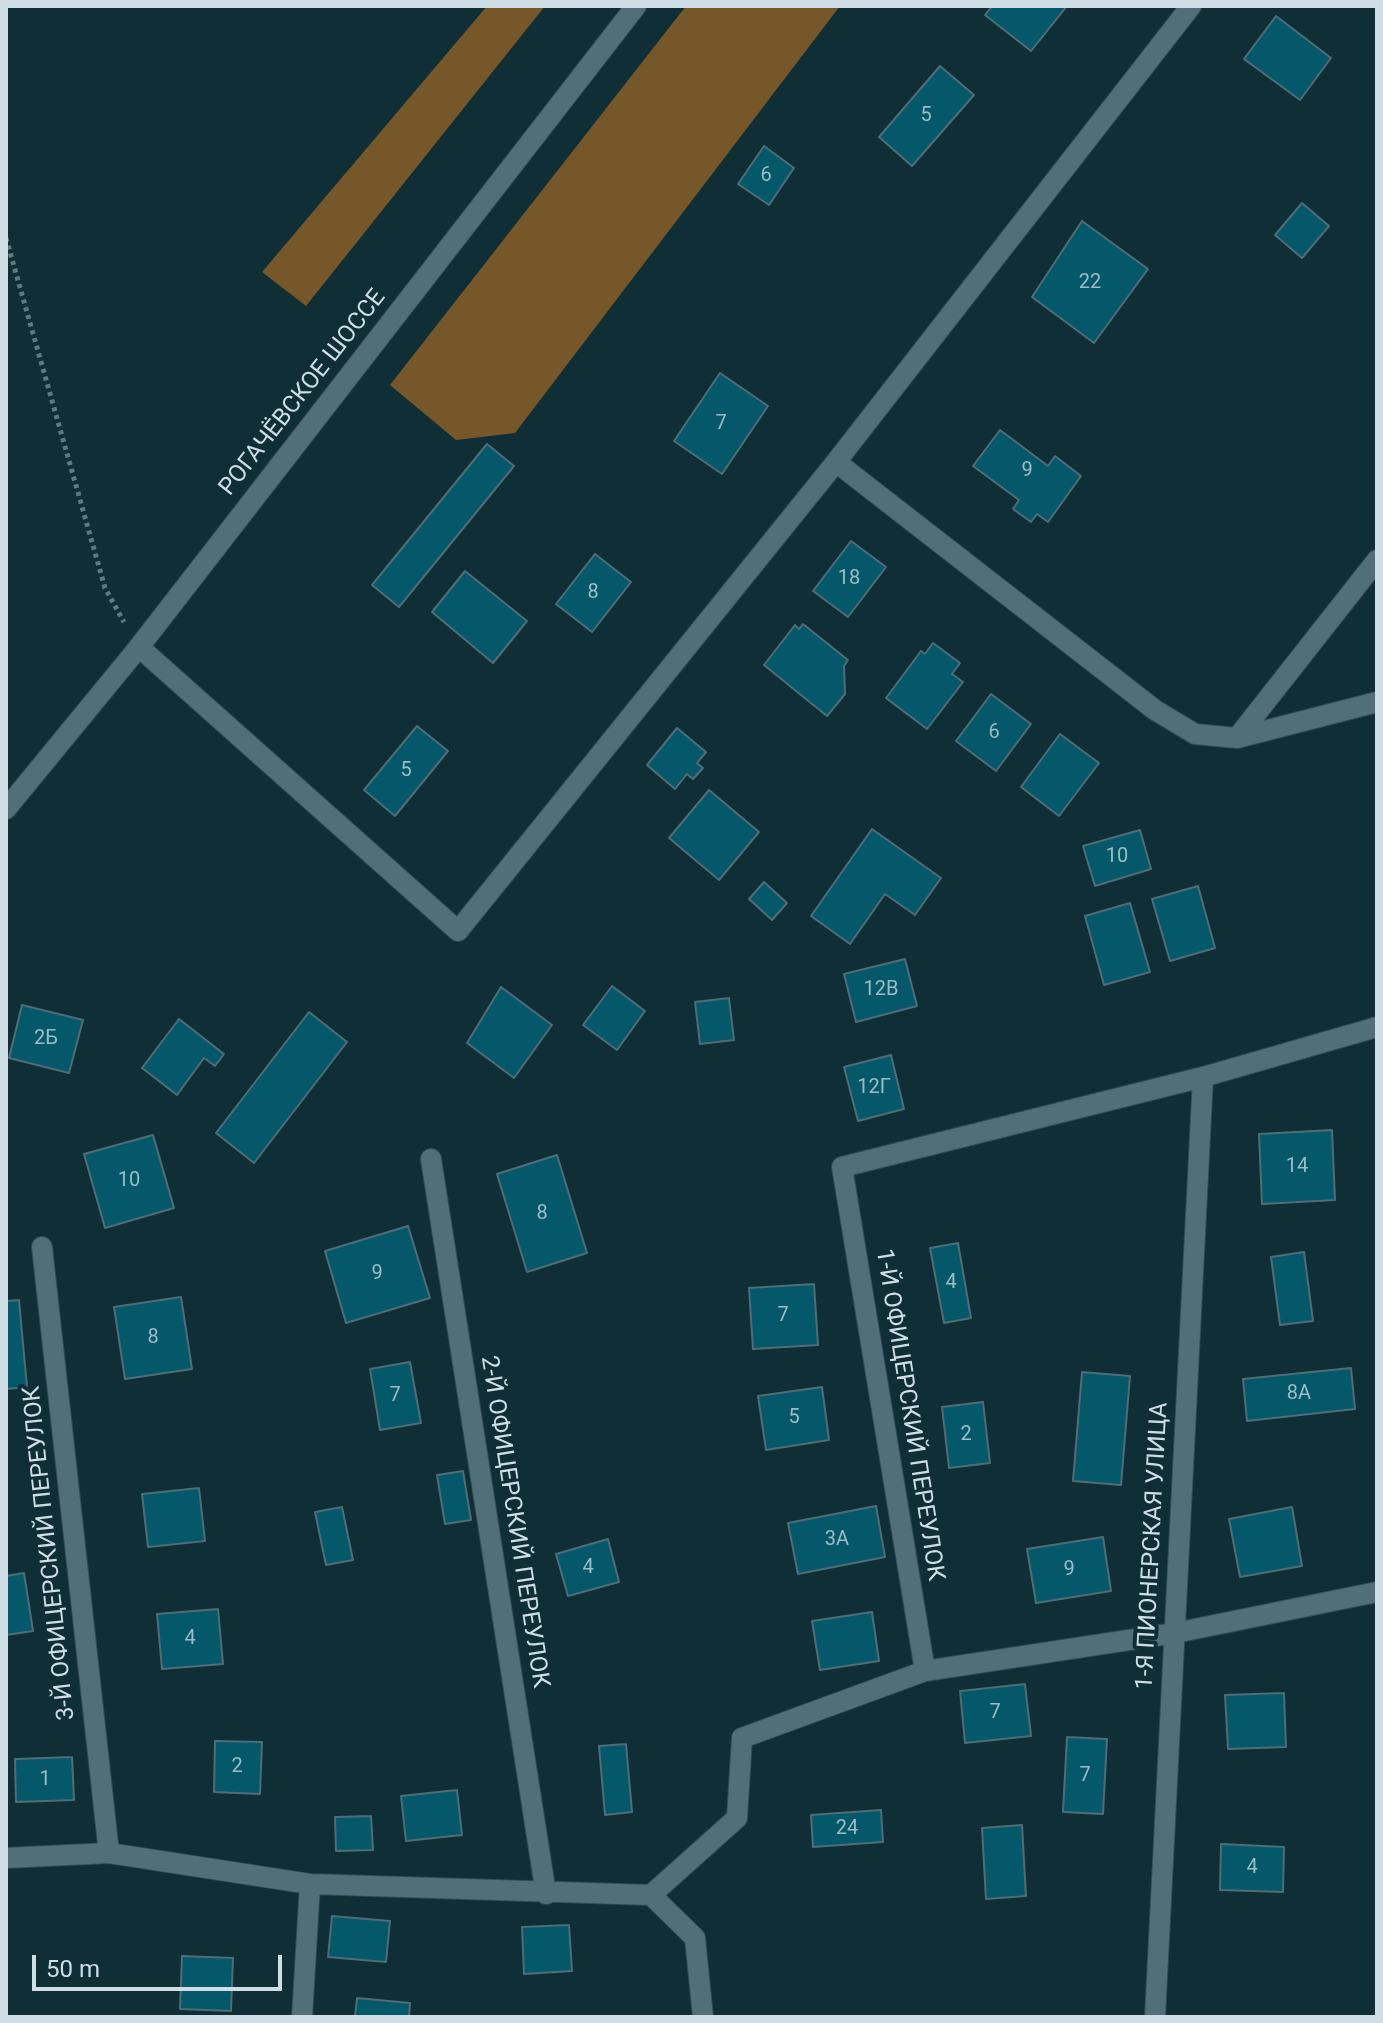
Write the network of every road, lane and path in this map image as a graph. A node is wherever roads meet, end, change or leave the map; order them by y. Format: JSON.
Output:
{"nodes":[{"id":1,"x":636,"y":6,"type":"edge"},
{"id":2,"x":1191,"y":6,"type":"edge"},
{"id":3,"x":6,"y":238,"type":"edge"},
{"id":4,"x":836,"y":462,"type":"junction"},
{"id":5,"x":1377,"y":560,"type":"edge"},
{"id":6,"x":139,"y":647,"type":"junction"},
{"id":7,"x":1377,"y":702,"type":"edge"},
{"id":8,"x":1237,"y":738,"type":"junction"},
{"id":9,"x":6,"y":809,"type":"edge"},
{"id":10,"x":1377,"y":1027,"type":"edge"},
{"id":11,"x":1203,"y":1077,"type":"junction"},
{"id":12,"x":431,"y":1159,"type":"dead end"},
{"id":13,"x":42,"y":1247,"type":"dead end"},
{"id":14,"x":1377,"y":1592,"type":"edge"},
{"id":15,"x":1175,"y":1633,"type":"junction"},
{"id":16,"x":925,"y":1671,"type":"junction"},
{"id":17,"x":109,"y":1853,"type":"junction"},
{"id":18,"x":6,"y":1858,"type":"edge"},
{"id":19,"x":310,"y":1884,"type":"junction"},
{"id":20,"x":546,"y":1894,"type":"junction"},
{"id":21,"x":651,"y":1895,"type":"junction"},
{"id":22,"x":302,"y":2017,"type":"edge"},
{"id":23,"x":703,"y":2017,"type":"edge"},
{"id":24,"x":1155,"y":2017,"type":"edge"}],
"edges":[{"from":1,"to":6,"type":"street","name":"РОГАЧЁВСКОЕ ШОССЕ"},
{"from":2,"to":4,"type":"street"},
{"from":3,"to":6,"type":"path"},
{"from":4,"to":6,"type":"street"},
{"from":4,"to":8,"type":"street"},
{"from":5,"to":8,"type":"street"},
{"from":6,"to":9,"type":"street","name":"РОГАЧЁВСКОЕ ШОССЕ"},
{"from":7,"to":8,"type":"street"},
{"from":10,"to":11,"type":"street"},
{"from":11,"to":15,"type":"street","name":"1-Я ПИОНЕРСКАЯ УЛИЦА"},
{"from":11,"to":16,"type":"street","name":"1-Й ОФИЦЕРСКИЙ ПЕРЕУЛОК"},
{"from":12,"to":20,"type":"street","name":"2-Й ОФИЦЕРСКИЙ ПЕРЕУЛОК"},
{"from":13,"to":17,"type":"street","name":"3-Й ОФИЦЕРСКИЙ ПЕРЕУЛОК"},
{"from":14,"to":15,"type":"street"},
{"from":15,"to":16,"type":"street"},
{"from":15,"to":24,"type":"street","name":"1-Я ПИОНЕРСКАЯ УЛИЦА"},
{"from":16,"to":21,"type":"street"},
{"from":17,"to":18,"type":"street"},
{"from":17,"to":19,"type":"street"},
{"from":19,"to":20,"type":"street"},
{"from":19,"to":22,"type":"street"},
{"from":20,"to":21,"type":"street"},
{"from":21,"to":23,"type":"street"}]}
